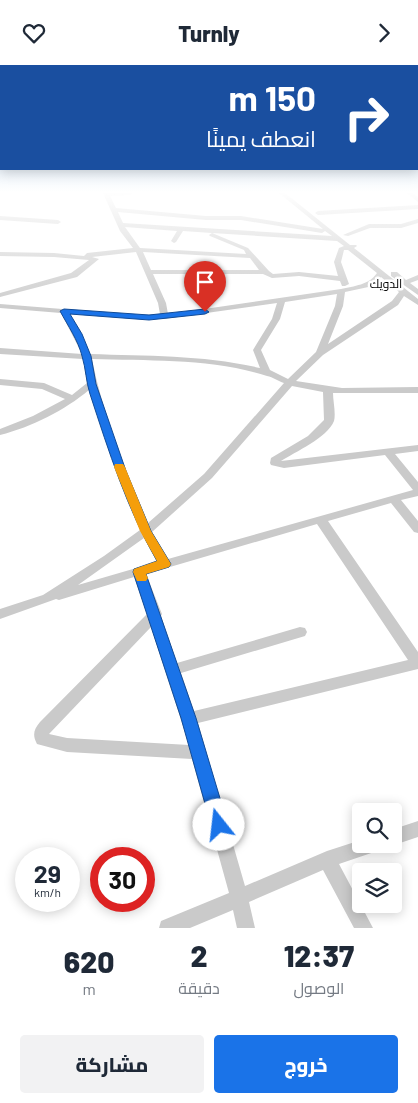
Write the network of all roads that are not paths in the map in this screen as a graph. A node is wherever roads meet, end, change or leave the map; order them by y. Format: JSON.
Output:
{"nodes":[{"id":1,"x":126,"y":233,"type":"edge"},
{"id":2,"x":179,"y":233,"type":"edge"},
{"id":3,"x":208,"y":233,"type":"edge"},
{"id":4,"x":267,"y":233,"type":"edge"},
{"id":5,"x":334,"y":233,"type":"edge"},
{"id":6,"x":338,"y":233,"type":"edge"},
{"id":7,"x":351,"y":233,"type":"edge"},
{"id":8,"x":342,"y":237,"type":"junction"},
{"id":9,"x":174,"y":241,"type":"dead end"},
{"id":10,"x":358,"y":245,"type":"junction"},
{"id":11,"x":349,"y":247,"type":"junction"},
{"id":12,"x":138,"y":250,"type":"junction"},
{"id":13,"x":0,"y":254,"type":"edge"},
{"id":14,"x":79,"y":256,"type":"junction"},
{"id":15,"x":252,"y":256,"type":"junction"},
{"id":16,"x":148,"y":271,"type":"junction"},
{"id":17,"x":265,"y":272,"type":"junction"},
{"id":18,"x":381,"y":273,"type":"junction"},
{"id":19,"x":418,"y":277,"type":"edge"},
{"id":20,"x":343,"y":279,"type":"junction"},
{"id":21,"x":363,"y":287,"type":"junction"},
{"id":22,"x":402,"y":288,"type":"junction"},
{"id":23,"x":344,"y":291,"type":"junction"},
{"id":24,"x":418,"y":293,"type":"edge"},
{"id":25,"x":0,"y":295,"type":"edge"},
{"id":26,"x":280,"y":301,"type":"junction"},
{"id":27,"x":418,"y":303,"type":"edge"},
{"id":28,"x":0,"y":306,"type":"edge"},
{"id":29,"x":390,"y":306,"type":"junction"},
{"id":30,"x":418,"y":307,"type":"edge"},
{"id":31,"x":64,"y":311,"type":"junction"},
{"id":32,"x":164,"y":317,"type":"junction"},
{"id":33,"x":0,"y":351,"type":"edge"},
{"id":34,"x":320,"y":353,"type":"junction"},
{"id":35,"x":87,"y":356,"type":"junction"},
{"id":36,"x":267,"y":373,"type":"junction"},
{"id":37,"x":291,"y":381,"type":"junction"},
{"id":38,"x":0,"y":382,"type":"edge"},
{"id":39,"x":92,"y":384,"type":"junction"},
{"id":40,"x":328,"y":390,"type":"junction"},
{"id":41,"x":418,"y":390,"type":"edge"},
{"id":42,"x":74,"y":399,"type":"junction"},
{"id":43,"x":0,"y":432,"type":"edge"},
{"id":44,"x":418,"y":448,"type":"edge"},
{"id":45,"x":388,"y":452,"type":"junction"},
{"id":46,"x":418,"y":491,"type":"edge"},
{"id":47,"x":393,"y":498,"type":"junction"},
{"id":48,"x":320,"y":519,"type":"junction"},
{"id":49,"x":418,"y":529,"type":"edge"},
{"id":50,"x":146,"y":531,"type":"junction"},
{"id":51,"x":165,"y":564,"type":"junction"},
{"id":52,"x":139,"y":572,"type":"junction"},
{"id":53,"x":48,"y":598,"type":"junction"},
{"id":54,"x":0,"y":614,"type":"edge"},
{"id":55,"x":155,"y":614,"type":"junction"},
{"id":56,"x":300,"y":632,"type":"dead end"},
{"id":57,"x":418,"y":663,"type":"edge"},
{"id":58,"x":173,"y":671,"type":"junction"},
{"id":59,"x":189,"y":718,"type":"junction"},
{"id":60,"x":198,"y":751,"type":"junction"},
{"id":61,"x":418,"y":829,"type":"edge"},
{"id":62,"x":402,"y":834,"type":"edge"},
{"id":63,"x":352,"y":851,"type":"edge"},
{"id":64,"x":326,"y":860,"type":"junction"},
{"id":65,"x":239,"y":897,"type":"junction"},
{"id":66,"x":168,"y":928,"type":"edge"},
{"id":67,"x":246,"y":928,"type":"edge"},
{"id":68,"x":364,"y":928,"type":"edge"}],
"edges":[{"from":1,"to":12,"type":"street"},
{"from":2,"to":9,"type":"street"},
{"from":3,"to":15,"type":"street"},
{"from":4,"to":8,"type":"street"},
{"from":5,"to":8,"type":"street"},
{"from":6,"to":8,"type":"street"},
{"from":7,"to":8,"type":"street"},
{"from":8,"to":10,"type":"street"},
{"from":8,"to":11,"type":"street"},
{"from":10,"to":11,"type":"street"},
{"from":10,"to":22,"type":"street"},
{"from":11,"to":18,"type":"street"},
{"from":11,"to":20,"type":"street"},
{"from":12,"to":14,"type":"street"},
{"from":12,"to":15,"type":"street"},
{"from":12,"to":16,"type":"street"},
{"from":13,"to":14,"type":"street"},
{"from":14,"to":25,"type":"street"},
{"from":15,"to":17,"type":"street"},
{"from":16,"to":17,"type":"street"},
{"from":16,"to":32,"type":"street"},
{"from":17,"to":20,"type":"street"},
{"from":18,"to":21,"type":"street"},
{"from":18,"to":22,"type":"street"},
{"from":19,"to":22,"type":"street"},
{"from":20,"to":23,"type":"street"},
{"from":21,"to":22,"type":"street"},
{"from":21,"to":23,"type":"street"},
{"from":22,"to":24,"type":"street"},
{"from":22,"to":27,"type":"street"},
{"from":22,"to":29,"type":"street"},
{"from":23,"to":26,"type":"street"},
{"from":23,"to":34,"type":"street"},
{"from":26,"to":32,"type":"street"},
{"from":26,"to":36,"type":"street"},
{"from":28,"to":31,"type":"street"},
{"from":29,"to":30,"type":"street"},
{"from":29,"to":34,"type":"street"},
{"from":31,"to":32,"type":"street"},
{"from":31,"to":35,"type":"street"},
{"from":33,"to":35,"type":"street"},
{"from":34,"to":37,"type":"street"},
{"from":35,"to":36,"type":"street"},
{"from":35,"to":39,"type":"street"},
{"from":36,"to":37,"type":"street"},
{"from":37,"to":40,"type":"street"},
{"from":37,"to":50,"type":"street"},
{"from":38,"to":42,"type":"street"},
{"from":39,"to":42,"type":"street"},
{"from":39,"to":50,"type":"street"},
{"from":40,"to":41,"type":"street"},
{"from":40,"to":45,"type":"street"},
{"from":42,"to":43,"type":"street"},
{"from":44,"to":45,"type":"street"},
{"from":45,"to":46,"type":"street"},
{"from":46,"to":47,"type":"street"},
{"from":47,"to":48,"type":"street"},
{"from":47,"to":49,"type":"street"},
{"from":48,"to":51,"type":"street"},
{"from":48,"to":57,"type":"street"},
{"from":50,"to":51,"type":"street"},
{"from":50,"to":53,"type":"street"},
{"from":51,"to":52,"type":"street"},
{"from":52,"to":53,"type":"street"},
{"from":52,"to":55,"type":"street"},
{"from":53,"to":54,"type":"street"},
{"from":55,"to":58,"type":"street"},
{"from":55,"to":60,"type":"street"},
{"from":56,"to":58,"type":"street"},
{"from":57,"to":59,"type":"street"},
{"from":58,"to":59,"type":"street"},
{"from":59,"to":60,"type":"street"},
{"from":60,"to":65,"type":"street"},
{"from":61,"to":62,"type":"street"},
{"from":63,"to":64,"type":"street"},
{"from":64,"to":65,"type":"street"},
{"from":64,"to":68,"type":"street"},
{"from":65,"to":66,"type":"street"},
{"from":65,"to":67,"type":"street"}]}
